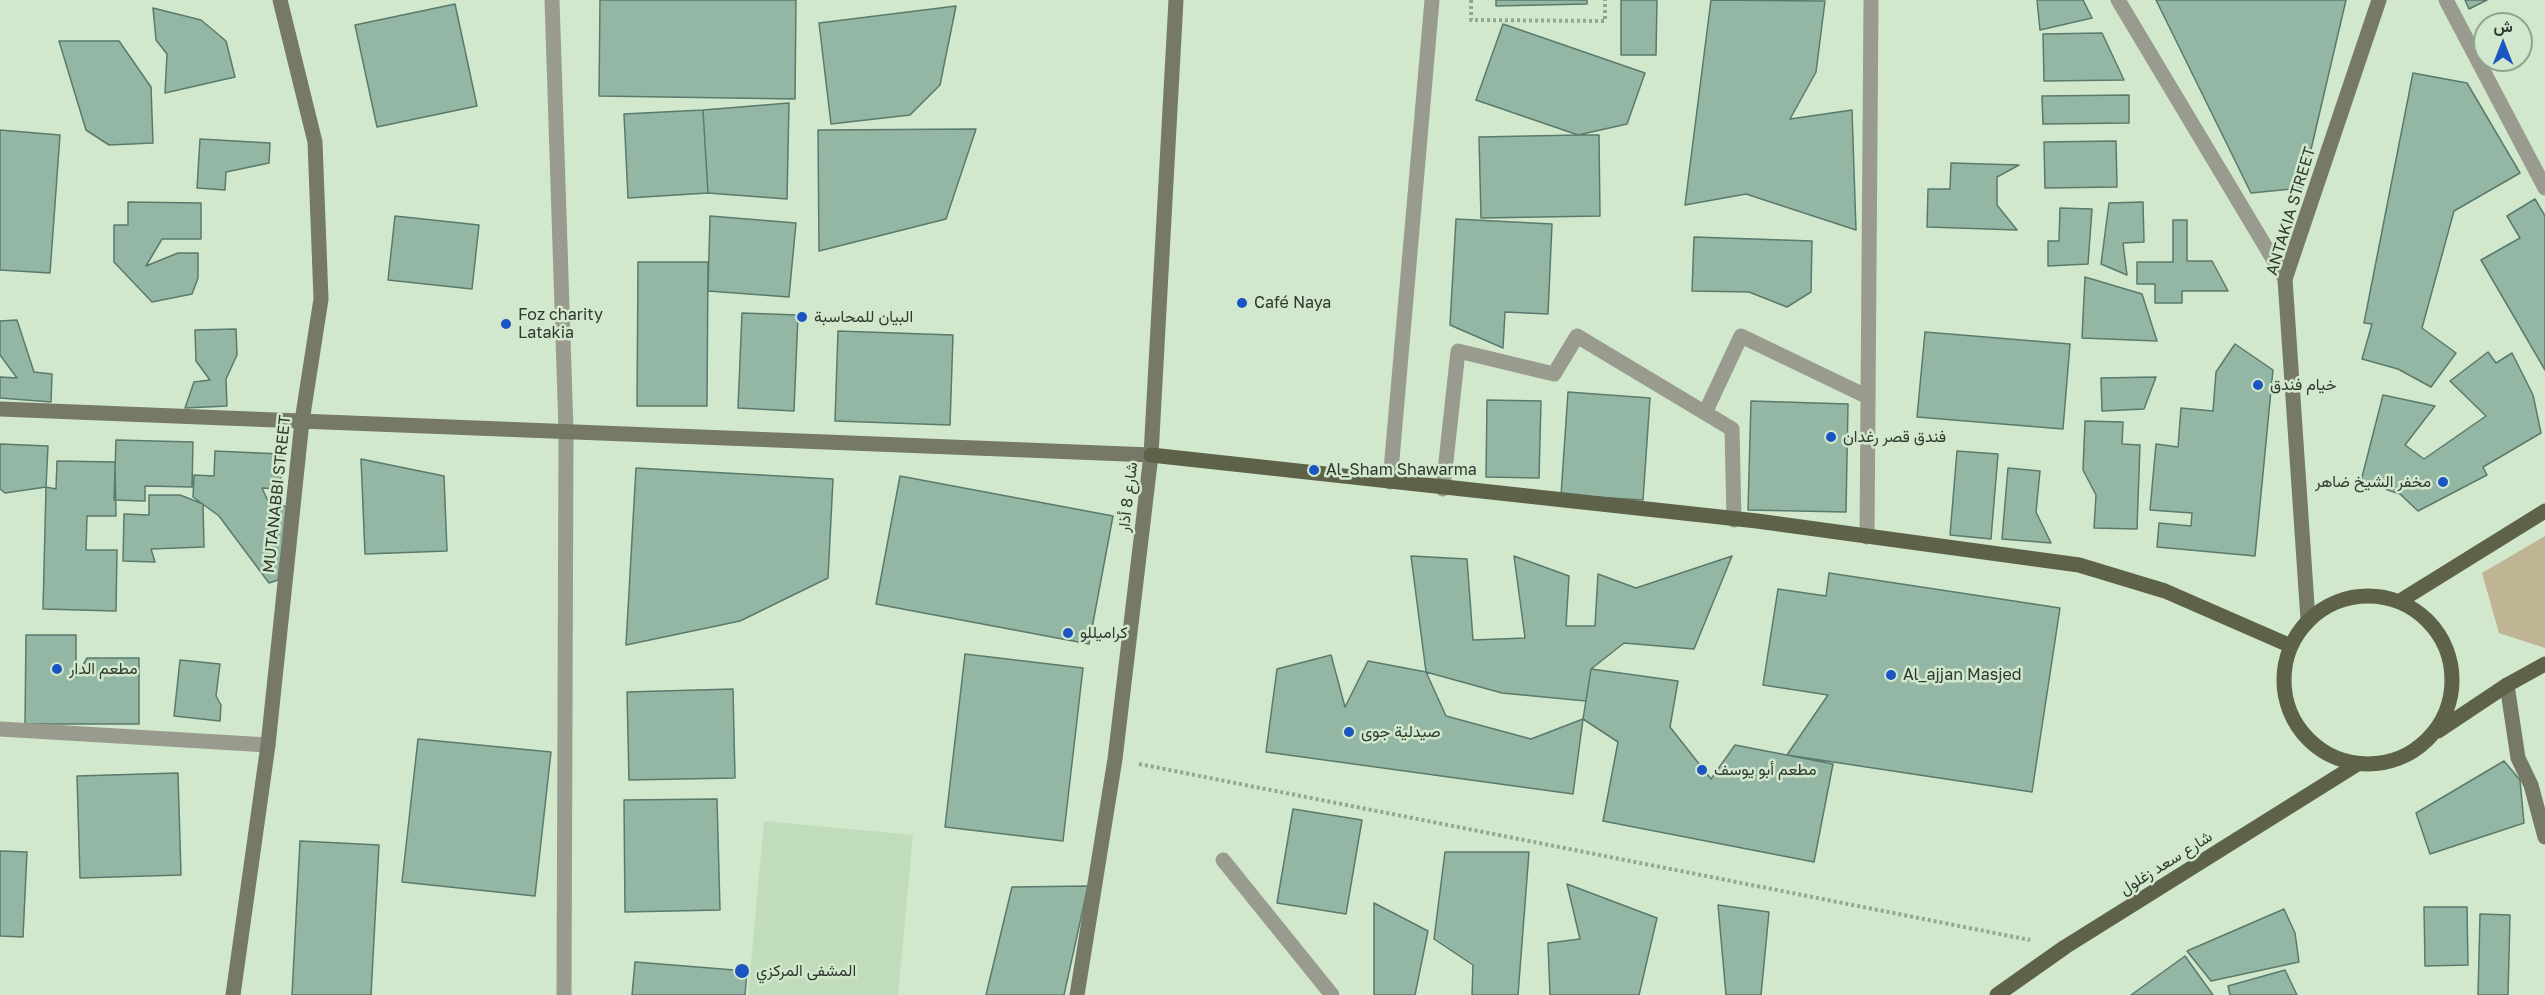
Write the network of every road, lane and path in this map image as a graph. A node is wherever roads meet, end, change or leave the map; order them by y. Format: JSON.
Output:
{"nodes":[{"id":1,"x":280,"y":0,"type":"edge"},
{"id":2,"x":552,"y":0,"type":"edge"},
{"id":3,"x":1176,"y":0,"type":"edge"},
{"id":4,"x":1432,"y":0,"type":"edge"},
{"id":5,"x":1471,"y":0,"type":"edge"},
{"id":6,"x":1605,"y":0,"type":"edge"},
{"id":7,"x":1871,"y":0,"type":"edge"},
{"id":8,"x":2118,"y":0,"type":"edge"},
{"id":9,"x":2379,"y":0,"type":"edge"},
{"id":10,"x":2446,"y":0,"type":"edge"},
{"id":11,"x":2545,"y":188,"type":"edge"},
{"id":12,"x":2285,"y":279,"type":"junction"},
{"id":13,"x":1868,"y":397,"type":"junction"},
{"id":14,"x":0,"y":409,"type":"edge"},
{"id":15,"x":1705,"y":413,"type":"junction"},
{"id":16,"x":302,"y":421,"type":"junction"},
{"id":17,"x":566,"y":430,"type":"junction"},
{"id":18,"x":1151,"y":455,"type":"junction"},
{"id":19,"x":1390,"y":482,"type":"junction"},
{"id":20,"x":1443,"y":489,"type":"junction"},
{"id":21,"x":2545,"y":511,"type":"edge"},
{"id":22,"x":1734,"y":520,"type":"junction"},
{"id":23,"x":1867,"y":537,"type":"junction"},
{"id":24,"x":2400,"y":601,"type":"junction"},
{"id":25,"x":2308,"y":620,"type":"junction"},
{"id":26,"x":2291,"y":646,"type":"junction"},
{"id":27,"x":2545,"y":664,"type":"edge"},
{"id":28,"x":2507,"y":685,"type":"junction"},
{"id":29,"x":0,"y":729,"type":"edge"},
{"id":30,"x":2438,"y":730,"type":"junction"},
{"id":31,"x":268,"y":745,"type":"junction"},
{"id":32,"x":1115,"y":759,"type":"junction"},
{"id":33,"x":2356,"y":765,"type":"junction"},
{"id":34,"x":2545,"y":837,"type":"edge"},
{"id":35,"x":1223,"y":860,"type":"dead end"},
{"id":36,"x":2065,"y":947,"type":"junction"},
{"id":37,"x":2002,"y":993,"type":"edge"},
{"id":38,"x":233,"y":995,"type":"edge"},
{"id":39,"x":564,"y":995,"type":"edge"},
{"id":40,"x":1077,"y":995,"type":"edge"},
{"id":41,"x":1332,"y":995,"type":"edge"}],
"edges":[{"from":1,"to":16,"type":"street","name":"MUTANABBI STREET"},
{"from":2,"to":17,"type":"street"},
{"from":3,"to":18,"type":"street","name":"شارع 8 أذار"},
{"from":4,"to":19,"type":"street"},
{"from":5,"to":6,"type":"path"},
{"from":7,"to":13,"type":"street"},
{"from":8,"to":12,"type":"street"},
{"from":9,"to":12,"type":"street","name":"ANTAKIA STREET"},
{"from":10,"to":11,"type":"street"},
{"from":12,"to":25,"type":"street","name":"ANTAKIA STREET"},
{"from":13,"to":15,"type":"street"},
{"from":13,"to":23,"type":"street"},
{"from":14,"to":16,"type":"street"},
{"from":15,"to":20,"type":"street"},
{"from":15,"to":22,"type":"street"},
{"from":16,"to":17,"type":"street"},
{"from":16,"to":31,"type":"street","name":"MUTANABBI STREET"},
{"from":17,"to":18,"type":"street"},
{"from":17,"to":39,"type":"street"},
{"from":18,"to":19,"type":"main road"},
{"from":18,"to":32,"type":"street","name":"شارع 8 أذار"},
{"from":19,"to":20,"type":"main road"},
{"from":20,"to":22,"type":"main road"},
{"from":21,"to":24,"type":"main road"},
{"from":22,"to":23,"type":"main road"},
{"from":23,"to":26,"type":"main road"},
{"from":24,"to":25,"type":"main road"},
{"from":24,"to":30,"type":"main road"},
{"from":25,"to":26,"type":"main road"},
{"from":26,"to":33,"type":"main road"},
{"from":27,"to":28,"type":"main road"},
{"from":28,"to":30,"type":"main road"},
{"from":28,"to":34,"type":"street"},
{"from":29,"to":31,"type":"street"},
{"from":30,"to":33,"type":"main road"},
{"from":31,"to":38,"type":"street","name":"MUTANABBI STREET"},
{"from":32,"to":36,"type":"path"},
{"from":32,"to":40,"type":"street","name":"شارع 8 أذار"},
{"from":33,"to":36,"type":"main road","name":"شارع سعد زغلول"},
{"from":35,"to":41,"type":"street"},
{"from":36,"to":37,"type":"main road","name":"شارع سعد زغلول"}]}
